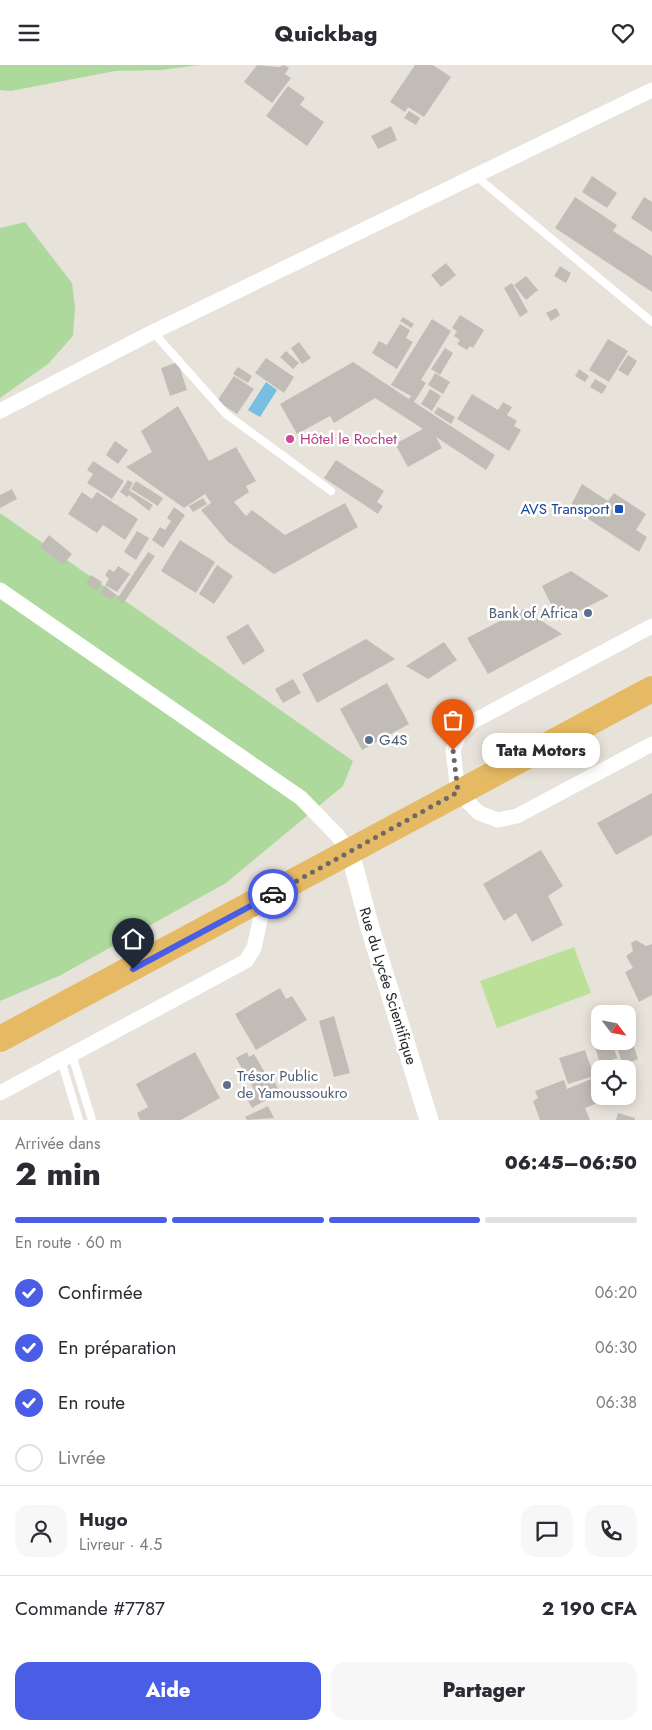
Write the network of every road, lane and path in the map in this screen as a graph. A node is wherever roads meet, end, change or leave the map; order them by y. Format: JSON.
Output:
{"nodes":[{"id":1,"x":652,"y":90,"type":"edge"},
{"id":2,"x":477,"y":177,"type":"junction"},
{"id":3,"x":652,"y":322,"type":"edge"},
{"id":4,"x":153,"y":332,"type":"junction"},
{"id":5,"x":0,"y":411,"type":"edge"},
{"id":6,"x":332,"y":491,"type":"dead end"},
{"id":7,"x":0,"y":590,"type":"edge"},
{"id":8,"x":652,"y":626,"type":"edge"},
{"id":9,"x":652,"y":689,"type":"edge"},
{"id":10,"x":652,"y":744,"type":"edge"},
{"id":11,"x":458,"y":792,"type":"junction"},
{"id":12,"x":350,"y":852,"type":"junction"},
{"id":13,"x":265,"y":898,"type":"junction"},
{"id":14,"x":0,"y":1039,"type":"edge"},
{"id":15,"x":66,"y":1057,"type":"junction"},
{"id":16,"x":0,"y":1093,"type":"edge"},
{"id":17,"x":78,"y":1120,"type":"edge"},
{"id":18,"x":92,"y":1120,"type":"edge"},
{"id":19,"x":429,"y":1120,"type":"edge"}],
"edges":[{"from":1,"to":2,"type":"street"},
{"from":2,"to":3,"type":"lane"},
{"from":2,"to":4,"type":"street"},
{"from":4,"to":5,"type":"street"},
{"from":4,"to":6,"type":"lane"},
{"from":7,"to":12,"type":"street"},
{"from":8,"to":11,"type":"street"},
{"from":9,"to":11,"type":"highway"},
{"from":10,"to":11,"type":"street"},
{"from":11,"to":12,"type":"highway"},
{"from":12,"to":13,"type":"highway"},
{"from":12,"to":19,"type":"street","name":"Rue du Lycée Scientifique"},
{"from":13,"to":14,"type":"highway"},
{"from":13,"to":15,"type":"street"},
{"from":15,"to":16,"type":"street"},
{"from":15,"to":17,"type":"lane"},
{"from":15,"to":18,"type":"lane"}]}
